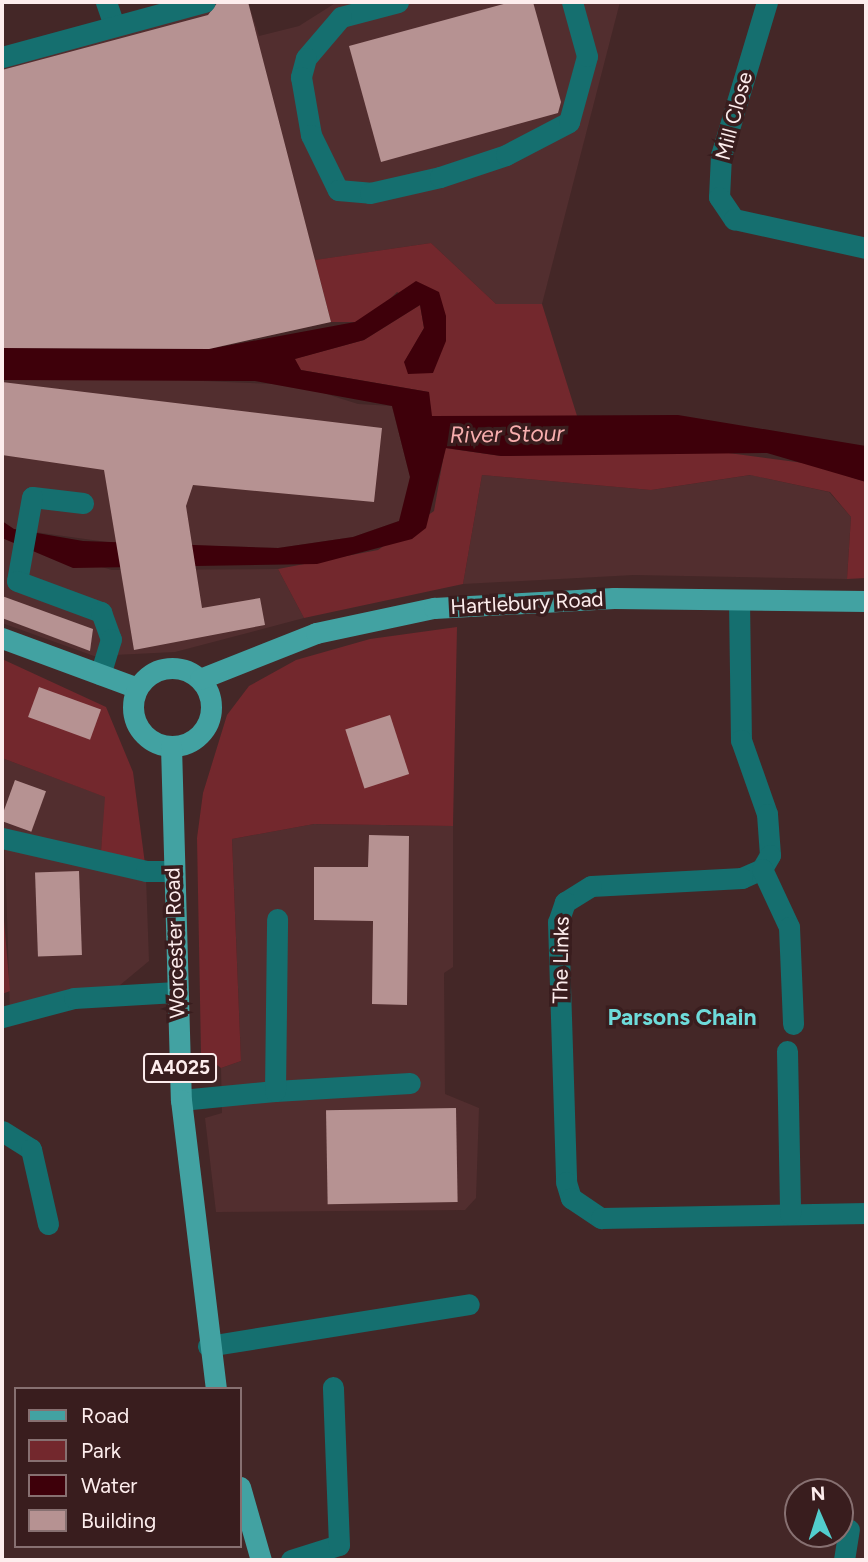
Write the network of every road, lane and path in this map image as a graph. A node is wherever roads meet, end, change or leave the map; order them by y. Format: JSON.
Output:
{"nodes":[{"id":1,"x":106,"y":2,"type":"edge"},
{"id":2,"x":205,"y":2,"type":"edge"},
{"id":3,"x":398,"y":2,"type":"edge"},
{"id":4,"x":572,"y":2,"type":"edge"},
{"id":5,"x":767,"y":2,"type":"edge"},
{"id":6,"x":114,"y":24,"type":"junction"},
{"id":7,"x":2,"y":57,"type":"edge"},
{"id":8,"x":866,"y":248,"type":"edge"},
{"id":9,"x":83,"y":503,"type":"dead end"},
{"id":10,"x":739,"y":600,"type":"junction"},
{"id":11,"x":866,"y":601,"type":"edge"},
{"id":12,"x":2,"y":638,"type":"edge"},
{"id":13,"x":100,"y":674,"type":"junction"},
{"id":14,"x":200,"y":679,"type":"junction"},
{"id":15,"x":137,"y":688,"type":"junction"},
{"id":16,"x":171,"y":746,"type":"junction"},
{"id":17,"x":2,"y":838,"type":"edge"},
{"id":18,"x":762,"y":869,"type":"junction"},
{"id":19,"x":173,"y":871,"type":"junction"},
{"id":20,"x":277,"y":919,"type":"dead end"},
{"id":21,"x":176,"y":992,"type":"junction"},
{"id":22,"x":2,"y":1017,"type":"edge"},
{"id":23,"x":793,"y":1024,"type":"dead end"},
{"id":24,"x":787,"y":1051,"type":"dead end"},
{"id":25,"x":410,"y":1083,"type":"dead end"},
{"id":26,"x":275,"y":1090,"type":"junction"},
{"id":27,"x":181,"y":1100,"type":"junction"},
{"id":28,"x":2,"y":1131,"type":"edge"},
{"id":29,"x":866,"y":1213,"type":"edge"},
{"id":30,"x":790,"y":1214,"type":"junction"},
{"id":31,"x":48,"y":1224,"type":"dead end"},
{"id":32,"x":469,"y":1304,"type":"dead end"},
{"id":33,"x":208,"y":1346,"type":"junction"},
{"id":34,"x":216,"y":1387,"type":"edge"},
{"id":35,"x":334,"y":1387,"type":"dead end"},
{"id":36,"x":242,"y":1494,"type":"edge"},
{"id":37,"x":344,"y":1553,"type":"edge"},
{"id":38,"x":261,"y":1560,"type":"edge"},
{"id":39,"x":291,"y":1560,"type":"edge"}],
"edges":[{"from":1,"to":6,"type":"street"},
{"from":2,"to":6,"type":"street"},
{"from":3,"to":4,"type":"street"},
{"from":5,"to":8,"type":"street","name":"Mill Close"},
{"from":6,"to":7,"type":"street"},
{"from":9,"to":13,"type":"street"},
{"from":10,"to":11,"type":"main road","name":"Hartlebury Road"},
{"from":10,"to":14,"type":"main road","name":"Hartlebury Road"},
{"from":10,"to":18,"type":"street"},
{"from":12,"to":13,"type":"main road"},
{"from":13,"to":15,"type":"main road"},
{"from":14,"to":15,"type":"main road"},
{"from":14,"to":16,"type":"main road"},
{"from":15,"to":16,"type":"main road"},
{"from":16,"to":19,"type":"main road","name":"Worcester Road","number":"A4025"},
{"from":17,"to":19,"type":"street"},
{"from":18,"to":23,"type":"street"},
{"from":18,"to":30,"type":"street","name":"The Links"},
{"from":19,"to":21,"type":"main road","name":"Worcester Road","number":"A4025"},
{"from":20,"to":26,"type":"street"},
{"from":21,"to":22,"type":"street"},
{"from":21,"to":27,"type":"main road","name":"Worcester Road","number":"A4025"},
{"from":24,"to":30,"type":"street"},
{"from":25,"to":26,"type":"street"},
{"from":26,"to":27,"type":"street"},
{"from":27,"to":33,"type":"main road","name":"Worcester Road","number":"A4025"},
{"from":28,"to":31,"type":"street"},
{"from":29,"to":30,"type":"street","name":"The Links"},
{"from":32,"to":33,"type":"street"},
{"from":33,"to":34,"type":"main road","name":"Worcester Road","number":"A4025"},
{"from":35,"to":37,"type":"street"},
{"from":36,"to":38,"type":"main road"},
{"from":37,"to":39,"type":"street"}]}
